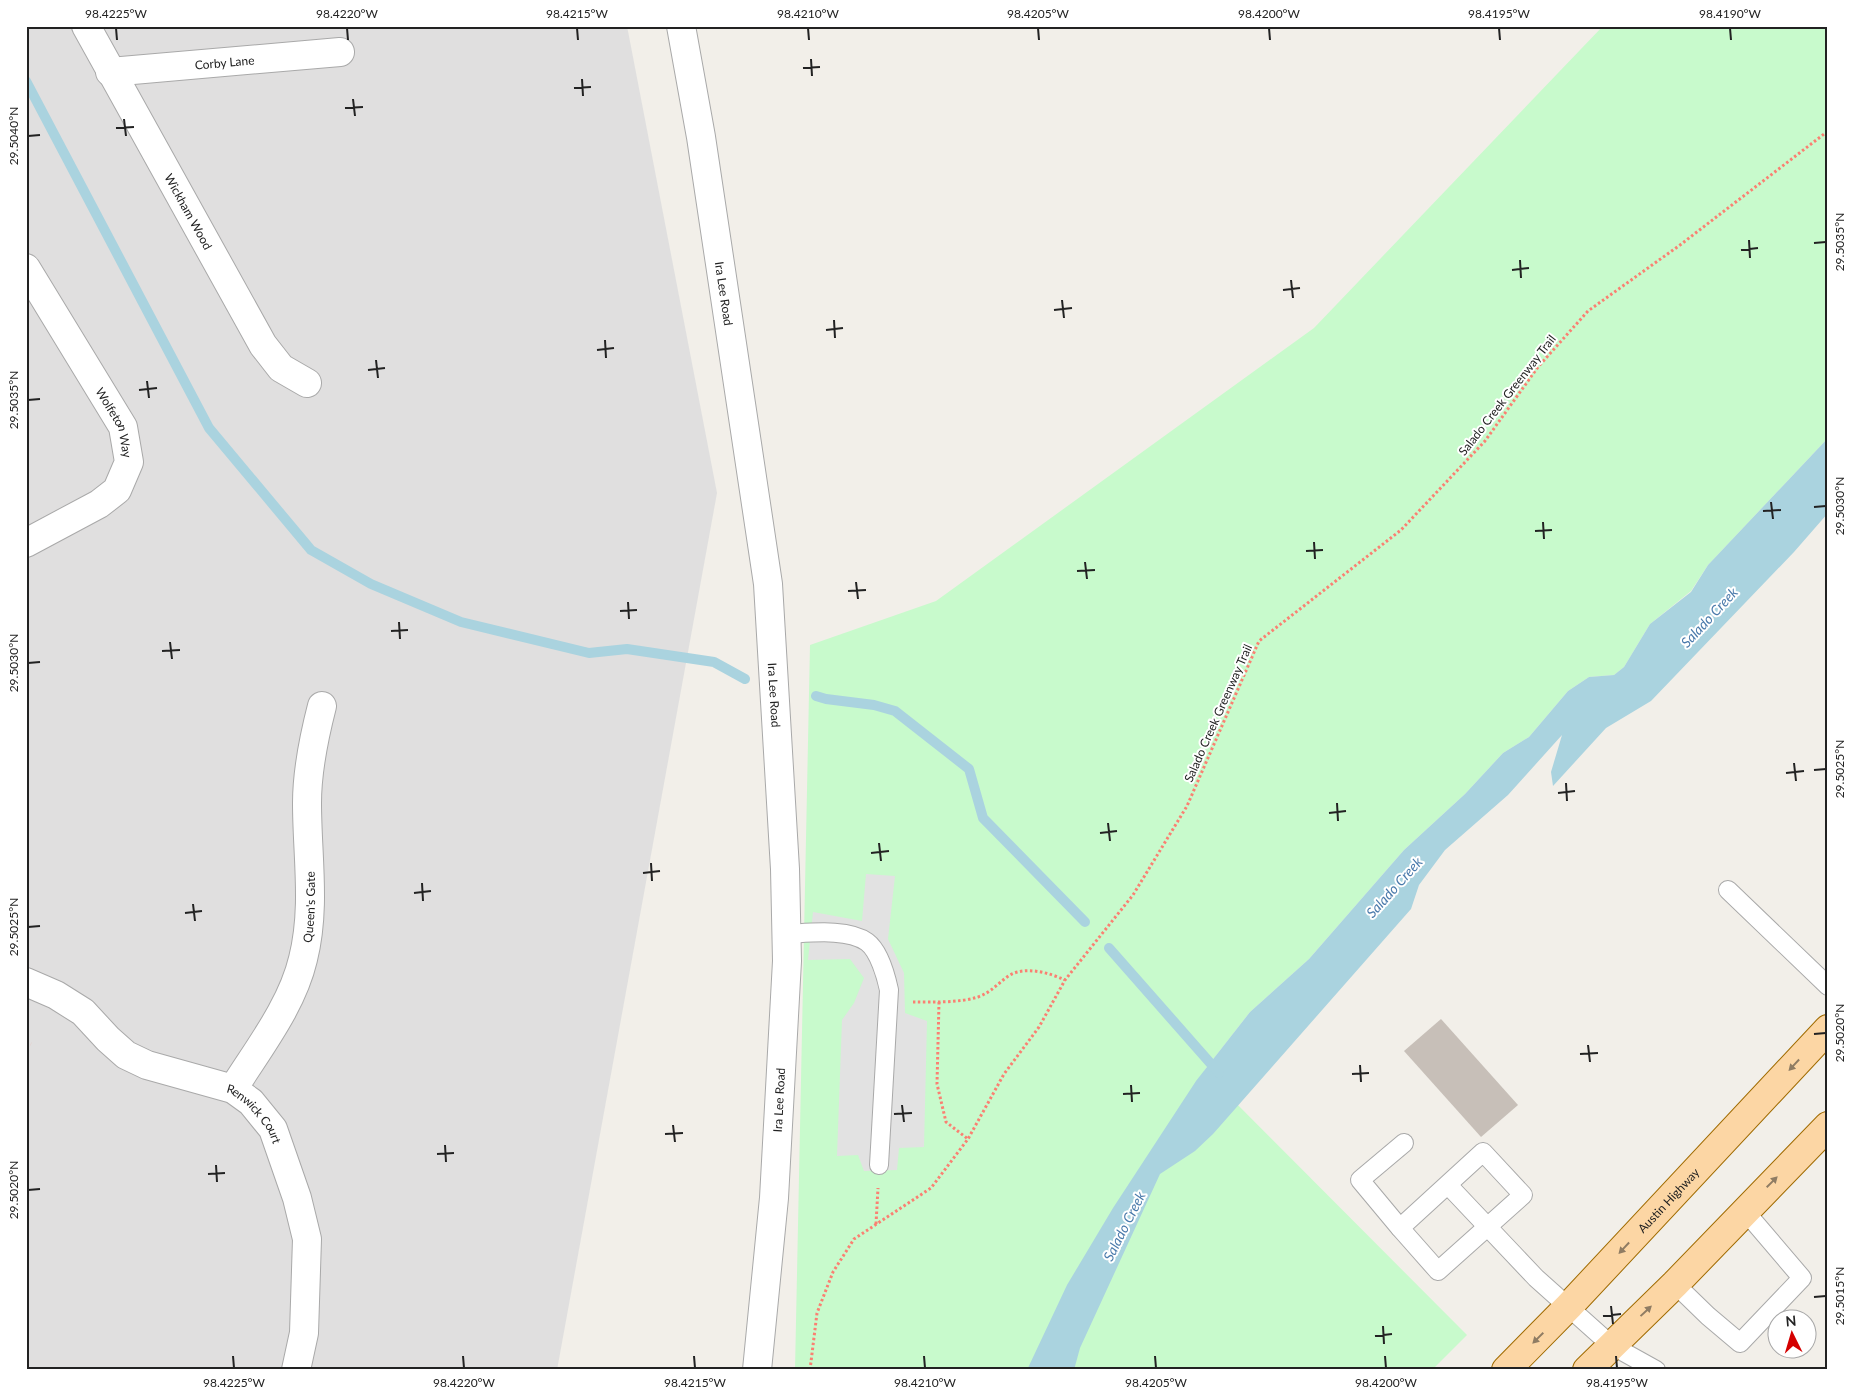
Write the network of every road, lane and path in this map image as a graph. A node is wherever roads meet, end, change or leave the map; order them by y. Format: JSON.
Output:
{"nodes":[{"id":1,"x":86,"y":26,"type":"edge"},
{"id":2,"x":681,"y":26,"type":"edge"},
{"id":3,"x":340,"y":52,"type":"dead end"},
{"id":4,"x":110,"y":72,"type":"junction"},
{"id":5,"x":1828,"y":131,"type":"edge"},
{"id":6,"x":26,"y":268,"type":"edge"},
{"id":7,"x":308,"y":383,"type":"dead end"},
{"id":8,"x":26,"y":542,"type":"edge"},
{"id":9,"x":322,"y":706,"type":"dead end"},
{"id":10,"x":1728,"y":890,"type":"dead end"},
{"id":11,"x":787,"y":934,"type":"junction"},
{"id":12,"x":1066,"y":980,"type":"junction"},
{"id":13,"x":26,"y":982,"type":"edge"},
{"id":14,"x":1828,"y":986,"type":"edge"},
{"id":15,"x":939,"y":1001,"type":"junction"},
{"id":16,"x":889,"y":1003,"type":"junction"},
{"id":17,"x":1828,"y":1029,"type":"edge"},
{"id":18,"x":26,"y":1043,"type":"edge"},
{"id":19,"x":31,"y":1044,"type":"dead end"},
{"id":20,"x":233,"y":1089,"type":"junction"},
{"id":21,"x":1824,"y":1136,"type":"edge"},
{"id":22,"x":968,"y":1139,"type":"junction"},
{"id":23,"x":1404,"y":1143,"type":"dead end"},
{"id":24,"x":879,"y":1165,"type":"joint"},
{"id":25,"x":1448,"y":1185,"type":"junction"},
{"id":26,"x":1744,"y":1210,"type":"junction"},
{"id":27,"x":876,"y":1225,"type":"junction"},
{"id":28,"x":1488,"y":1227,"type":"junction"},
{"id":29,"x":1400,"y":1228,"type":"junction"},
{"id":30,"x":1675,"y":1284,"type":"junction"},
{"id":31,"x":1569,"y":1306,"type":"junction"},
{"id":32,"x":1611,"y":1345,"type":"junction"},
{"id":33,"x":296,"y":1370,"type":"edge"},
{"id":34,"x":758,"y":1370,"type":"edge"},
{"id":35,"x":810,"y":1370,"type":"edge"},
{"id":36,"x":1506,"y":1370,"type":"edge"},
{"id":37,"x":1587,"y":1370,"type":"edge"},
{"id":38,"x":1656,"y":1370,"type":"edge"}],
"edges":[{"from":1,"to":4,"type":"street","name":"Wickham Wood"},
{"from":2,"to":11,"type":"street","name":"Ira Lee Road"},
{"from":3,"to":4,"type":"street","name":"Corby Lane"},
{"from":4,"to":7,"type":"street","name":"Wickham Wood"},
{"from":5,"to":12,"type":"path","name":"Salado Creek Greenway Trail"},
{"from":6,"to":8,"type":"street","name":"Wolfeton Way"},
{"from":9,"to":20,"type":"street","name":"Queen's Gate"},
{"from":10,"to":14,"type":"lane"},
{"from":11,"to":16,"type":"lane"},
{"from":11,"to":34,"type":"street","name":"Ira Lee Road"},
{"from":12,"to":15,"type":"path"},
{"from":12,"to":22,"type":"path","name":"Salado Creek Greenway Trail"},
{"from":13,"to":20,"type":"street","name":"Renwick Court"},
{"from":15,"to":16,"type":"path"},
{"from":15,"to":22,"type":"path"},
{"from":16,"to":24,"type":"lane"},
{"from":17,"to":31,"type":"main road","name":"Austin Highway","one_way":true},
{"from":18,"to":19,"type":"path"},
{"from":20,"to":33,"type":"street","name":"Renwick Court"},
{"from":26,"to":21,"type":"main road","one_way":true},
{"from":22,"to":27,"type":"path","name":"Salado Creek Greenway Trail"},
{"from":23,"to":29,"type":"lane"},
{"from":24,"to":27,"type":"path"},
{"from":25,"to":28,"type":"lane"},
{"from":25,"to":28,"type":"lane"},
{"from":25,"to":29,"type":"lane"},
{"from":26,"to":30,"type":"main road"},
{"from":26,"to":30,"type":"lane"},
{"from":27,"to":35,"type":"path","name":"Salado Creek Greenway Trail"},
{"from":28,"to":29,"type":"lane"},
{"from":28,"to":31,"type":"lane"},
{"from":32,"to":30,"type":"main road","one_way":true},
{"from":31,"to":32,"type":"lane"},
{"from":31,"to":36,"type":"main road","name":"Austin Highway","one_way":true},
{"from":32,"to":37,"type":"main road"},
{"from":32,"to":38,"type":"lane"}]}
